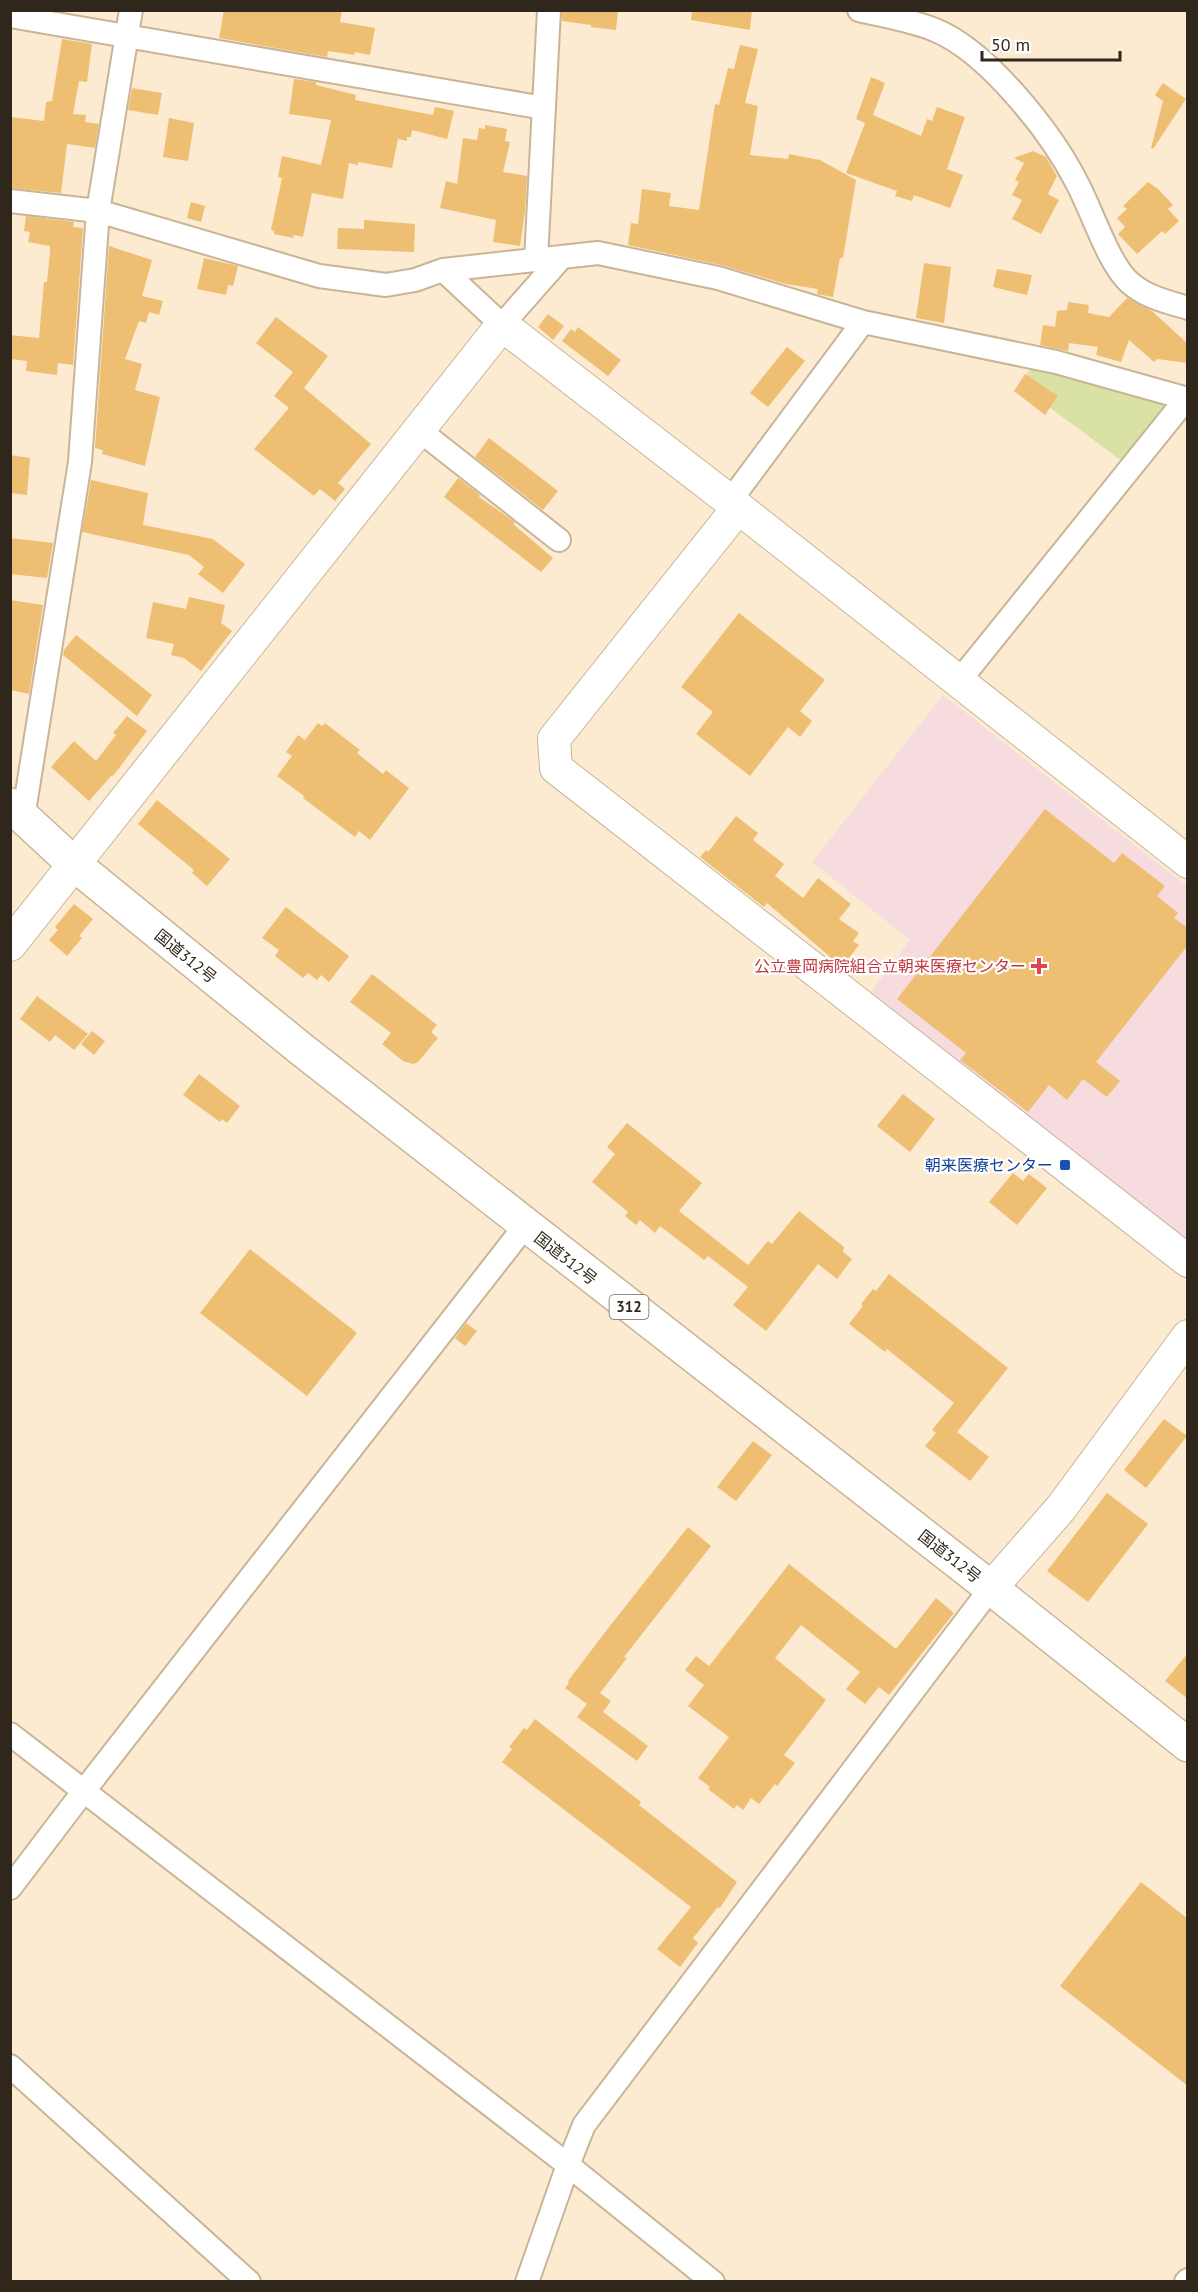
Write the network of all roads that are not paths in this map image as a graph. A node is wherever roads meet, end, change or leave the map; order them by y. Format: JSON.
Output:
{"nodes":[{"id":1,"x":131,"y":10,"type":"edge"},
{"id":2,"x":549,"y":10,"type":"edge"},
{"id":3,"x":859,"y":10,"type":"edge"},
{"id":4,"x":10,"y":16,"type":"edge"},
{"id":5,"x":125,"y":36,"type":"junction"},
{"id":6,"x":544,"y":108,"type":"junction"},
{"id":7,"x":10,"y":201,"type":"edge"},
{"id":8,"x":98,"y":211,"type":"junction"},
{"id":9,"x":562,"y":256,"type":"junction"},
{"id":10,"x":536,"y":260,"type":"junction"},
{"id":11,"x":442,"y":270,"type":"junction"},
{"id":12,"x":1188,"y":309,"type":"edge"},
{"id":13,"x":863,"y":322,"type":"junction"},
{"id":14,"x":501,"y":325,"type":"junction"},
{"id":15,"x":1187,"y":399,"type":"edge"},
{"id":16,"x":418,"y":430,"type":"junction"},
{"id":17,"x":734,"y":504,"type":"junction"},
{"id":18,"x":559,"y":540,"type":"dead end"},
{"id":19,"x":959,"y":681,"type":"junction"},
{"id":20,"x":17,"y":811,"type":"edge"},
{"id":21,"x":1188,"y":862,"type":"edge"},
{"id":22,"x":74,"y":864,"type":"junction"},
{"id":23,"x":10,"y":945,"type":"edge"},
{"id":24,"x":525,"y":1226,"type":"junction"},
{"id":25,"x":1188,"y":1261,"type":"edge"},
{"id":26,"x":1188,"y":1336,"type":"edge"},
{"id":27,"x":991,"y":1588,"type":"junction"},
{"id":28,"x":10,"y":1734,"type":"edge"},
{"id":29,"x":1188,"y":1745,"type":"edge"},
{"id":30,"x":83,"y":1792,"type":"junction"},
{"id":31,"x":10,"y":1888,"type":"edge"},
{"id":32,"x":10,"y":2067,"type":"edge"},
{"id":33,"x":568,"y":2165,"type":"junction"},
{"id":34,"x":249,"y":2282,"type":"edge"},
{"id":35,"x":526,"y":2282,"type":"edge"},
{"id":36,"x":713,"y":2282,"type":"edge"}],
"edges":[{"from":1,"to":5,"type":"street"},
{"from":2,"to":6,"type":"street"},
{"from":3,"to":12,"type":"street"},
{"from":4,"to":5,"type":"street"},
{"from":5,"to":6,"type":"street"},
{"from":5,"to":8,"type":"street"},
{"from":6,"to":10,"type":"street"},
{"from":7,"to":8,"type":"street"},
{"from":8,"to":11,"type":"street"},
{"from":8,"to":20,"type":"street"},
{"from":9,"to":10,"type":"street"},
{"from":9,"to":13,"type":"street"},
{"from":9,"to":14,"type":"street"},
{"from":10,"to":11,"type":"street"},
{"from":11,"to":14,"type":"street"},
{"from":13,"to":15,"type":"street"},
{"from":13,"to":17,"type":"street"},
{"from":14,"to":16,"type":"street"},
{"from":14,"to":17,"type":"street"},
{"from":15,"to":19,"type":"street"},
{"from":16,"to":18,"type":"street"},
{"from":16,"to":22,"type":"street"},
{"from":17,"to":19,"type":"street"},
{"from":17,"to":25,"type":"street"},
{"from":19,"to":21,"type":"street"},
{"from":20,"to":22,"type":"highway","name":"国道312号","number":"312"},
{"from":22,"to":23,"type":"street"},
{"from":22,"to":24,"type":"highway","name":"国道312号","number":"312"},
{"from":24,"to":27,"type":"highway","name":"国道312号","number":"312"},
{"from":24,"to":30,"type":"street"},
{"from":26,"to":27,"type":"street"},
{"from":27,"to":29,"type":"highway","name":"国道312号","number":"312"},
{"from":27,"to":33,"type":"street"},
{"from":28,"to":30,"type":"street"},
{"from":30,"to":31,"type":"street"},
{"from":30,"to":33,"type":"street"},
{"from":32,"to":34,"type":"street"},
{"from":33,"to":35,"type":"street"},
{"from":33,"to":36,"type":"street"}]}
